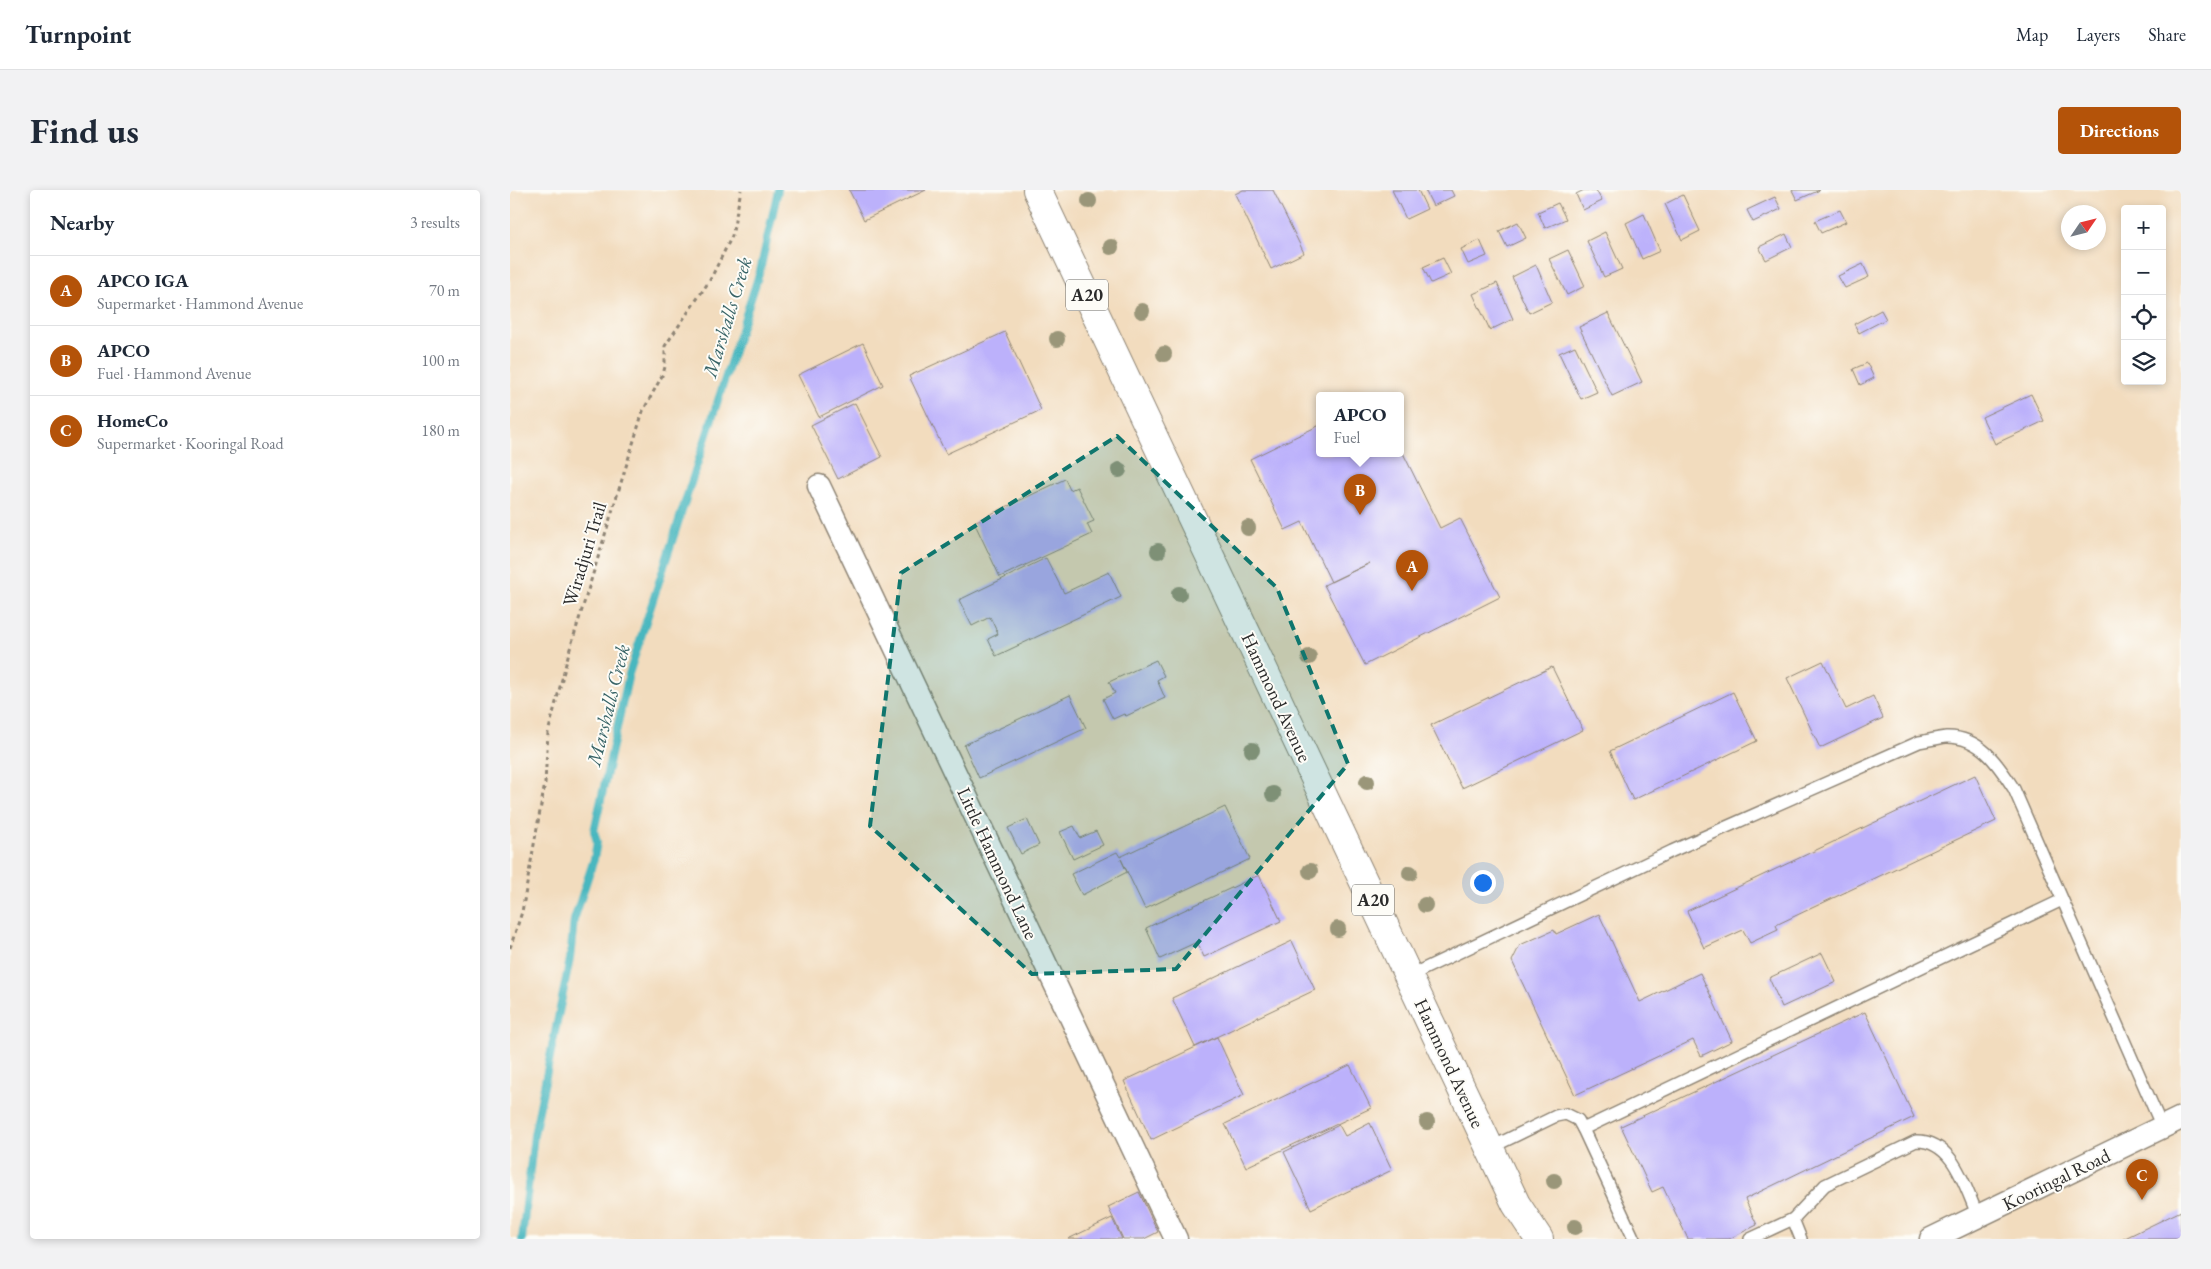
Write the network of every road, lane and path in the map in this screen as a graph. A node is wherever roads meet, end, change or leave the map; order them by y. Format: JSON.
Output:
{"nodes":[{"id":1,"x":741,"y":190,"type":"edge"},
{"id":2,"x":1038,"y":190,"type":"edge"},
{"id":3,"x":819,"y":486,"type":"dead end"},
{"id":4,"x":2062,"y":900,"type":"junction"},
{"id":5,"x":510,"y":948,"type":"edge"},
{"id":6,"x":1408,"y":976,"type":"junction"},
{"id":7,"x":2175,"y":1125,"type":"edge"},
{"id":8,"x":1583,"y":1128,"type":"junction"},
{"id":9,"x":1490,"y":1148,"type":"junction"},
{"id":10,"x":1516,"y":1204,"type":"junction"},
{"id":11,"x":1978,"y":1216,"type":"junction"},
{"id":12,"x":1793,"y":1219,"type":"junction"},
{"id":13,"x":1176,"y":1239,"type":"edge"},
{"id":14,"x":1528,"y":1239,"type":"edge"},
{"id":15,"x":1539,"y":1239,"type":"edge"},
{"id":16,"x":1634,"y":1239,"type":"edge"},
{"id":17,"x":1750,"y":1239,"type":"edge"},
{"id":18,"x":1802,"y":1239,"type":"edge"},
{"id":19,"x":1931,"y":1239,"type":"edge"}],
"edges":[{"from":1,"to":5,"type":"path","name":"Wiradjuri Trail"},
{"from":2,"to":6,"type":"highway","name":"Hammond Avenue","number":"A20"},
{"from":3,"to":13,"type":"street","name":"Little Hammond Lane"},
{"from":4,"to":6,"type":"lane"},
{"from":4,"to":7,"type":"lane"},
{"from":4,"to":8,"type":"lane"},
{"from":6,"to":9,"type":"highway","name":"Hammond Avenue","number":"A20"},
{"from":7,"to":11,"type":"street","name":"Kooringal Road"},
{"from":8,"to":9,"type":"lane"},
{"from":8,"to":16,"type":"lane"},
{"from":9,"to":10,"type":"highway","name":"Hammond Avenue","number":"A20"},
{"from":10,"to":14,"type":"highway","name":"Hammond Avenue","number":"A20"},
{"from":10,"to":15,"type":"highway","name":"Hammond Avenue","number":"A20"},
{"from":11,"to":12,"type":"lane"},
{"from":11,"to":19,"type":"street","name":"Kooringal Road"},
{"from":12,"to":17,"type":"lane"},
{"from":12,"to":18,"type":"lane"}]}
